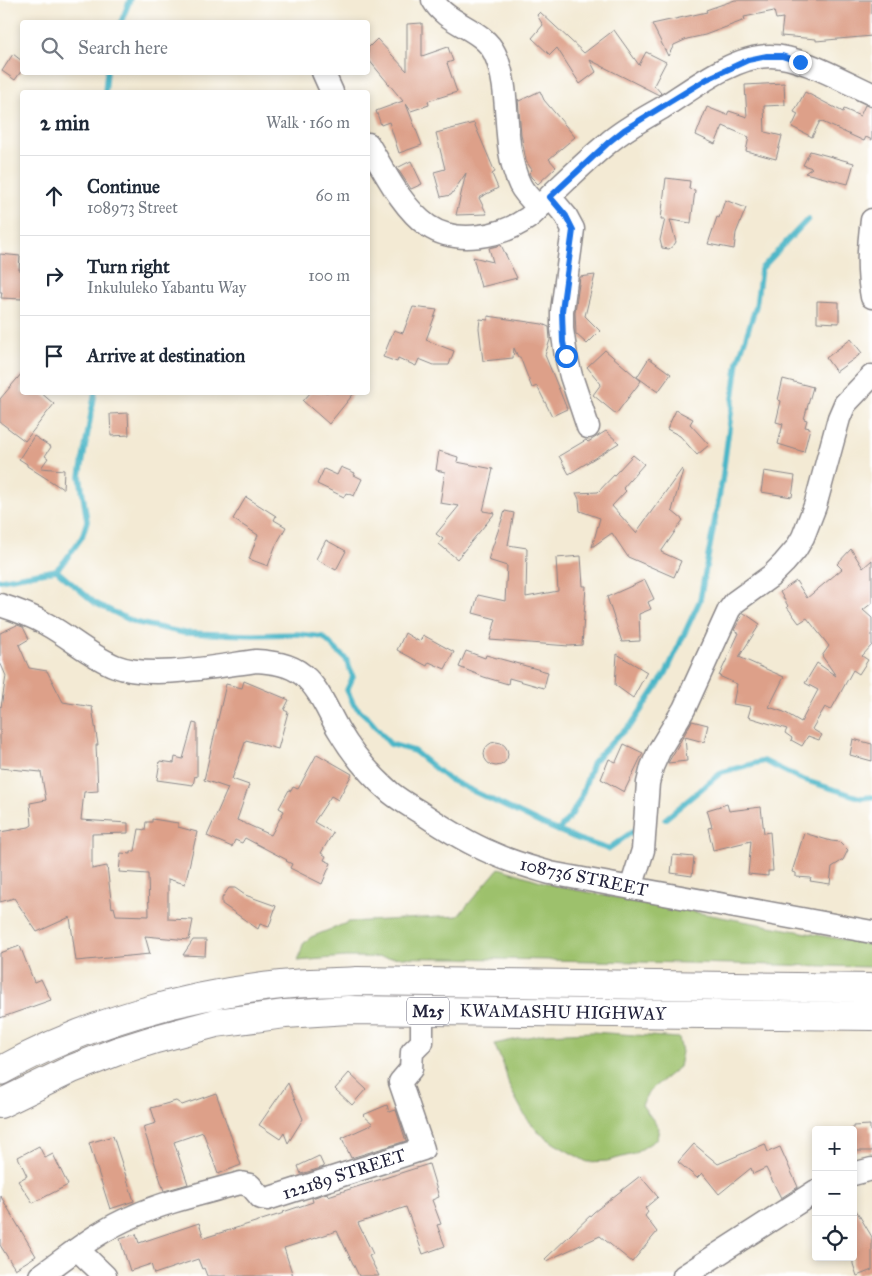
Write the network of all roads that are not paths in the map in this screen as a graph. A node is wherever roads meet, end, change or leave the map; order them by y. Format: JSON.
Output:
{"nodes":[{"id":1,"x":433,"y":0,"type":"edge"},
{"id":2,"x":324,"y":75,"type":"edge"},
{"id":3,"x":331,"y":90,"type":"edge"},
{"id":4,"x":872,"y":94,"type":"edge"},
{"id":5,"x":370,"y":147,"type":"edge"},
{"id":6,"x":544,"y":202,"type":"junction"},
{"id":7,"x":872,"y":220,"type":"edge"},
{"id":8,"x":872,"y":297,"type":"edge"},
{"id":9,"x":872,"y":376,"type":"edge"},
{"id":10,"x":588,"y":427,"type":"dead end"},
{"id":11,"x":0,"y":605,"type":"edge"},
{"id":12,"x":631,"y":888,"type":"junction"},
{"id":13,"x":872,"y":932,"type":"edge"},
{"id":14,"x":872,"y":988,"type":"edge"},
{"id":15,"x":422,"y":1011,"type":"junction"},
{"id":16,"x":872,"y":1016,"type":"edge"},
{"id":17,"x":0,"y":1071,"type":"edge"},
{"id":18,"x":0,"y":1104,"type":"edge"},
{"id":19,"x":872,"y":1169,"type":"edge"},
{"id":20,"x":857,"y":1173,"type":"edge"},
{"id":21,"x":812,"y":1194,"type":"edge"},
{"id":22,"x":77,"y":1249,"type":"junction"},
{"id":23,"x":40,"y":1276,"type":"edge"},
{"id":24,"x":105,"y":1276,"type":"edge"},
{"id":25,"x":684,"y":1276,"type":"edge"}],
"edges":[{"from":1,"to":6,"type":"street"},
{"from":2,"to":3,"type":"street"},
{"from":4,"to":6,"type":"street"},
{"from":5,"to":6,"type":"street"},
{"from":6,"to":10,"type":"street"},
{"from":7,"to":8,"type":"street"},
{"from":9,"to":12,"type":"street"},
{"from":11,"to":12,"type":"street","name":"108736 STREET"},
{"from":12,"to":13,"type":"street","name":"108736 STREET"},
{"from":14,"to":17,"type":"main road","name":"KWAMASHU HIGHWAY","number":"M25"},
{"from":15,"to":16,"type":"main road","name":"KWAMASHU HIGHWAY","number":"M25"},
{"from":15,"to":18,"type":"main road","name":"KWAMASHU HIGHWAY","number":"M25"},
{"from":15,"to":22,"type":"street","name":"122189 STREET"},
{"from":19,"to":20,"type":"street"},
{"from":21,"to":25,"type":"street"},
{"from":22,"to":23,"type":"street"},
{"from":22,"to":24,"type":"street"}]}
